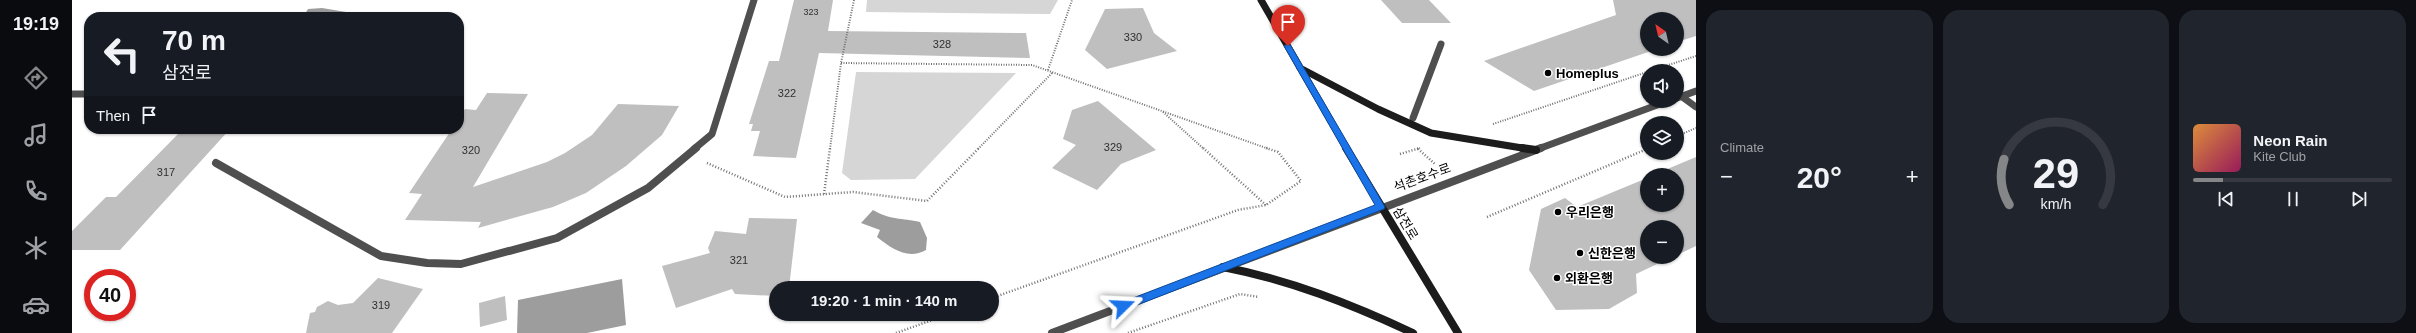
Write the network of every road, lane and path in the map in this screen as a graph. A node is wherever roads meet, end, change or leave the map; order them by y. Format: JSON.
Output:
{"nodes":[{"id":1,"x":754,"y":0,"type":"edge"},
{"id":2,"x":854,"y":0,"type":"edge"},
{"id":3,"x":1072,"y":0,"type":"edge"},
{"id":4,"x":1261,"y":0,"type":"edge"},
{"id":5,"x":1441,"y":44,"type":"dead end"},
{"id":6,"x":1696,"y":56,"type":"edge"},
{"id":7,"x":841,"y":63,"type":"junction"},
{"id":8,"x":1671,"y":64,"type":"edge"},
{"id":9,"x":1300,"y":68,"type":"junction"},
{"id":10,"x":1048,"y":70,"type":"junction"},
{"id":11,"x":1053,"y":72,"type":"junction"},
{"id":12,"x":1640,"y":74,"type":"edge"},
{"id":13,"x":1696,"y":91,"type":"edge"},
{"id":14,"x":72,"y":94,"type":"edge"},
{"id":15,"x":84,"y":94,"type":"edge"},
{"id":16,"x":1684,"y":95,"type":"edge"},
{"id":17,"x":1684,"y":100,"type":"edge"},
{"id":18,"x":1696,"y":107,"type":"edge"},
{"id":19,"x":1649,"y":108,"type":"edge"},
{"id":20,"x":1160,"y":110,"type":"junction"},
{"id":21,"x":1413,"y":118,"type":"dead end"},
{"id":22,"x":1487,"y":126,"type":"dead end"},
{"id":23,"x":1696,"y":128,"type":"edge"},
{"id":24,"x":1684,"y":133,"type":"edge"},
{"id":25,"x":1422,"y":147,"type":"dead end"},
{"id":26,"x":1418,"y":150,"type":"junction"},
{"id":27,"x":1536,"y":150,"type":"junction"},
{"id":28,"x":1640,"y":152,"type":"edge"},
{"id":29,"x":687,"y":154,"type":"junction"},
{"id":30,"x":1400,"y":154,"type":"dead end"},
{"id":31,"x":216,"y":163,"type":"dead end"},
{"id":32,"x":1435,"y":164,"type":"dead end"},
{"id":33,"x":824,"y":194,"type":"junction"},
{"id":34,"x":1266,"y":205,"type":"junction"},
{"id":35,"x":1380,"y":207,"type":"junction"},
{"id":36,"x":1487,"y":218,"type":"dead end"},
{"id":37,"x":1223,"y":267,"type":"junction"},
{"id":38,"x":999,"y":295,"type":"edge"},
{"id":39,"x":1263,"y":297,"type":"dead end"},
{"id":40,"x":929,"y":321,"type":"edge"},
{"id":41,"x":896,"y":333,"type":"edge"},
{"id":42,"x":1052,"y":333,"type":"edge"},
{"id":43,"x":1128,"y":333,"type":"edge"},
{"id":44,"x":1413,"y":333,"type":"edge"},
{"id":45,"x":1458,"y":333,"type":"edge"}],
"edges":[{"from":1,"to":29,"type":"street"},
{"from":2,"to":7,"type":"path"},
{"from":3,"to":10,"type":"path"},
{"from":4,"to":9,"type":"main road","name":"삼전로"},
{"from":5,"to":21,"type":"street"},
{"from":6,"to":8,"type":"path"},
{"from":7,"to":10,"type":"path"},
{"from":7,"to":33,"type":"path"},
{"from":9,"to":27,"type":"main road"},
{"from":9,"to":35,"type":"main road","name":"삼전로"},
{"from":10,"to":11,"type":"path"},
{"from":11,"to":20,"type":"path"},
{"from":11,"to":33,"type":"path"},
{"from":12,"to":22,"type":"path"},
{"from":13,"to":16,"type":"street"},
{"from":14,"to":15,"type":"street"},
{"from":17,"to":18,"type":"street"},
{"from":19,"to":27,"type":"street","name":"석촌호수로"},
{"from":20,"to":34,"type":"path"},
{"from":20,"to":34,"type":"path"},
{"from":23,"to":24,"type":"path"},
{"from":25,"to":26,"type":"path"},
{"from":26,"to":30,"type":"path"},
{"from":26,"to":32,"type":"path"},
{"from":27,"to":35,"type":"street","name":"석촌호수로"},
{"from":28,"to":36,"type":"path"},
{"from":29,"to":31,"type":"street"},
{"from":29,"to":33,"type":"path"},
{"from":34,"to":38,"type":"path"},
{"from":35,"to":37,"type":"street","name":"석촌호수로"},
{"from":35,"to":45,"type":"main road","name":"삼전로"},
{"from":37,"to":42,"type":"street","name":"석촌호수로"},
{"from":37,"to":44,"type":"main road"},
{"from":39,"to":43,"type":"path"},
{"from":40,"to":41,"type":"path"}]}
